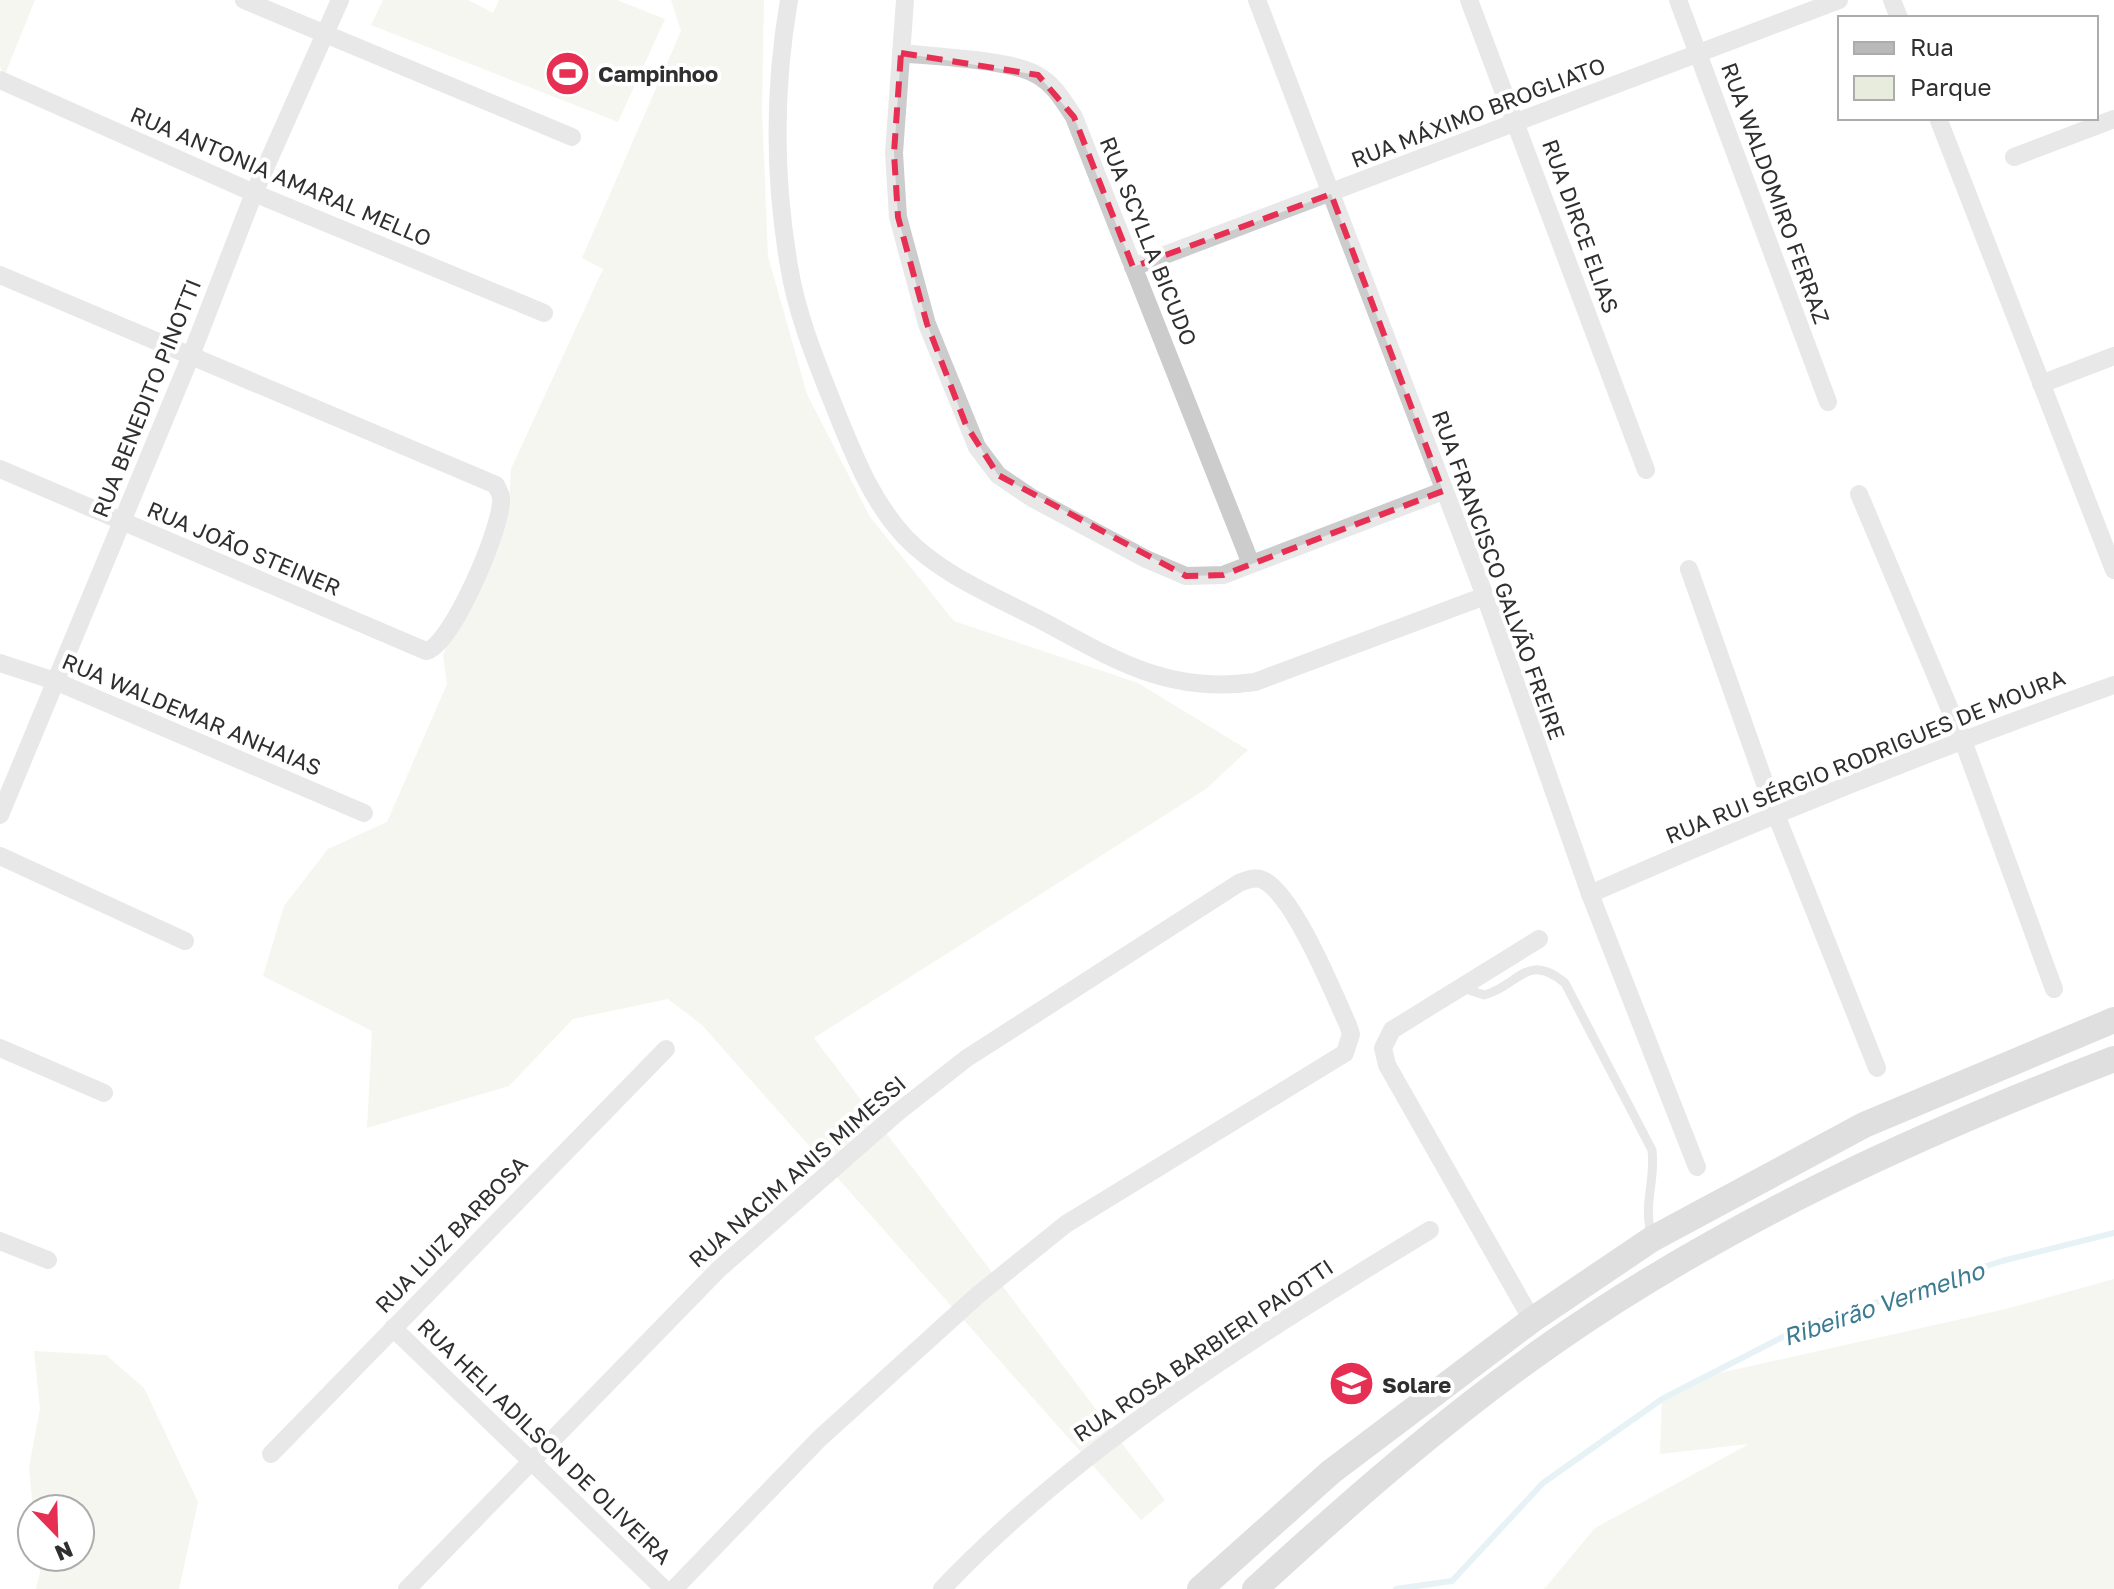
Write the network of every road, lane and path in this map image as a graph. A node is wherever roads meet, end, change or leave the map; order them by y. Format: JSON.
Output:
{"nodes":[{"id":1,"x":244,"y":0,"type":"edge"},
{"id":2,"x":340,"y":0,"type":"edge"},
{"id":3,"x":789,"y":0,"type":"edge"},
{"id":4,"x":905,"y":0,"type":"edge"},
{"id":5,"x":1257,"y":0,"type":"edge"},
{"id":6,"x":1469,"y":0,"type":"edge"},
{"id":7,"x":1678,"y":0,"type":"edge"},
{"id":8,"x":1839,"y":0,"type":"edge"},
{"id":9,"x":326,"y":33,"type":"junction"},
{"id":10,"x":901,"y":53,"type":"junction"},
{"id":11,"x":1698,"y":53,"type":"junction"},
{"id":12,"x":0,"y":80,"type":"edge"},
{"id":13,"x":2114,"y":119,"type":"edge"},
{"id":14,"x":1939,"y":120,"type":"edge"},
{"id":15,"x":1517,"y":123,"type":"junction"},
{"id":16,"x":572,"y":137,"type":"dead end"},
{"id":17,"x":2014,"y":157,"type":"dead end"},
{"id":18,"x":254,"y":193,"type":"junction"},
{"id":19,"x":1331,"y":194,"type":"junction"},
{"id":20,"x":1133,"y":267,"type":"junction"},
{"id":21,"x":0,"y":275,"type":"edge"},
{"id":22,"x":544,"y":313,"type":"dead end"},
{"id":23,"x":2114,"y":356,"type":"edge"},
{"id":24,"x":190,"y":358,"type":"junction"},
{"id":25,"x":2041,"y":384,"type":"junction"},
{"id":26,"x":1828,"y":402,"type":"dead end"},
{"id":27,"x":0,"y":469,"type":"edge"},
{"id":28,"x":1646,"y":470,"type":"dead end"},
{"id":29,"x":1443,"y":491,"type":"junction"},
{"id":30,"x":1859,"y":494,"type":"dead end"},
{"id":31,"x":122,"y":522,"type":"junction"},
{"id":32,"x":1251,"y":564,"type":"junction"},
{"id":33,"x":1689,"y":569,"type":"dead end"},
{"id":34,"x":2114,"y":570,"type":"edge"},
{"id":35,"x":1485,"y":596,"type":"junction"},
{"id":36,"x":0,"y":663,"type":"edge"},
{"id":37,"x":55,"y":681,"type":"junction"},
{"id":38,"x":2114,"y":685,"type":"edge"},
{"id":39,"x":1962,"y":738,"type":"junction"},
{"id":40,"x":1775,"y":812,"type":"junction"},
{"id":41,"x":364,"y":813,"type":"dead end"},
{"id":42,"x":0,"y":815,"type":"edge"},
{"id":43,"x":0,"y":856,"type":"edge"},
{"id":44,"x":1590,"y":894,"type":"junction"},
{"id":45,"x":1539,"y":939,"type":"dead end"},
{"id":46,"x":185,"y":941,"type":"dead end"},
{"id":47,"x":1463,"y":988,"type":"junction"},
{"id":48,"x":2054,"y":989,"type":"dead end"},
{"id":49,"x":2114,"y":1020,"type":"edge"},
{"id":50,"x":0,"y":1048,"type":"edge"},
{"id":51,"x":666,"y":1049,"type":"dead end"},
{"id":52,"x":2114,"y":1059,"type":"edge"},
{"id":53,"x":1877,"y":1068,"type":"dead end"},
{"id":54,"x":104,"y":1093,"type":"dead end"},
{"id":55,"x":1697,"y":1167,"type":"dead end"},
{"id":56,"x":1430,"y":1230,"type":"dead end"},
{"id":57,"x":1652,"y":1239,"type":"junction"},
{"id":58,"x":0,"y":1241,"type":"edge"},
{"id":59,"x":48,"y":1260,"type":"dead end"},
{"id":60,"x":1671,"y":1268,"type":"junction"},
{"id":61,"x":1532,"y":1320,"type":"junction"},
{"id":62,"x":393,"y":1328,"type":"junction"},
{"id":63,"x":1552,"y":1344,"type":"junction"},
{"id":64,"x":271,"y":1454,"type":"dead end"},
{"id":65,"x":528,"y":1461,"type":"junction"},
{"id":66,"x":407,"y":1589,"type":"edge"},
{"id":67,"x":664,"y":1589,"type":"edge"},
{"id":68,"x":674,"y":1589,"type":"edge"},
{"id":69,"x":942,"y":1589,"type":"edge"},
{"id":70,"x":1200,"y":1589,"type":"edge"},
{"id":71,"x":1255,"y":1589,"type":"edge"}],
"edges":[{"from":1,"to":9,"type":"street"},
{"from":2,"to":9,"type":"street","name":"RUA BENEDITO PINOTTI"},
{"from":3,"to":35,"type":"street"},
{"from":4,"to":10,"type":"street"},
{"from":5,"to":19,"type":"street","name":"RUA FRANCISCO GALVÃO FREIRE"},
{"from":6,"to":15,"type":"street","name":"RUA DIRCE ELIAS"},
{"from":7,"to":11,"type":"street","name":"RUA WALDOMIRO FERRAZ"},
{"from":8,"to":11,"type":"street","name":"RUA MÁXIMO BROGLIATO"},
{"from":9,"to":16,"type":"street"},
{"from":9,"to":18,"type":"street","name":"RUA BENEDITO PINOTTI"},
{"from":10,"to":20,"type":"street","name":"RUA SCYLLA BICUDO"},
{"from":10,"to":32,"type":"street"},
{"from":11,"to":15,"type":"street","name":"RUA MÁXIMO BROGLIATO"},
{"from":11,"to":26,"type":"street","name":"RUA WALDOMIRO FERRAZ"},
{"from":12,"to":18,"type":"street","name":"RUA ANTONIA AMARAL MELLO"},
{"from":13,"to":17,"type":"street"},
{"from":14,"to":25,"type":"street"},
{"from":15,"to":19,"type":"street","name":"RUA MÁXIMO BROGLIATO"},
{"from":15,"to":28,"type":"street","name":"RUA DIRCE ELIAS"},
{"from":18,"to":22,"type":"street","name":"RUA ANTONIA AMARAL MELLO"},
{"from":18,"to":24,"type":"street","name":"RUA BENEDITO PINOTTI"},
{"from":19,"to":20,"type":"street","name":"RUA MÁXIMO BROGLIATO"},
{"from":19,"to":29,"type":"street","name":"RUA FRANCISCO GALVÃO FREIRE"},
{"from":20,"to":32,"type":"street","name":"RUA SCYLLA BICUDO"},
{"from":21,"to":24,"type":"street"},
{"from":23,"to":25,"type":"street"},
{"from":24,"to":31,"type":"street","name":"RUA BENEDITO PINOTTI"},
{"from":24,"to":31,"type":"street","name":"RUA JOÃO STEINER"},
{"from":25,"to":34,"type":"street"},
{"from":27,"to":31,"type":"street","name":"RUA JOÃO STEINER"},
{"from":29,"to":32,"type":"street"},
{"from":29,"to":35,"type":"street","name":"RUA FRANCISCO GALVÃO FREIRE"},
{"from":30,"to":39,"type":"street"},
{"from":31,"to":37,"type":"street","name":"RUA BENEDITO PINOTTI"},
{"from":33,"to":40,"type":"street"},
{"from":35,"to":44,"type":"street","name":"RUA FRANCISCO GALVÃO FREIRE"},
{"from":36,"to":37,"type":"street","name":"RUA WALDEMAR ANHAIAS"},
{"from":37,"to":41,"type":"street","name":"RUA WALDEMAR ANHAIAS"},
{"from":37,"to":42,"type":"street","name":"RUA BENEDITO PINOTTI"},
{"from":38,"to":39,"type":"street","name":"RUA RUI SÉRGIO RODRIGUES DE MOURA"},
{"from":39,"to":40,"type":"street","name":"RUA RUI SÉRGIO RODRIGUES DE MOURA"},
{"from":39,"to":48,"type":"street"},
{"from":40,"to":44,"type":"street","name":"RUA RUI SÉRGIO RODRIGUES DE MOURA"},
{"from":40,"to":53,"type":"street"},
{"from":43,"to":46,"type":"street"},
{"from":44,"to":55,"type":"street","name":"RUA FRANCISCO GALVÃO FREIRE"},
{"from":45,"to":47,"type":"street"},
{"from":47,"to":57,"type":"lane"},
{"from":47,"to":61,"type":"street"},
{"from":49,"to":57,"type":"street"},
{"from":50,"to":54,"type":"street"},
{"from":51,"to":62,"type":"street","name":"RUA LUIZ BARBOSA"},
{"from":52,"to":60,"type":"street"},
{"from":56,"to":69,"type":"street","name":"RUA ROSA BARBIERI PAIOTTI"},
{"from":57,"to":60,"type":"street"},
{"from":57,"to":61,"type":"street"},
{"from":58,"to":59,"type":"street"},
{"from":60,"to":63,"type":"street"},
{"from":61,"to":63,"type":"street"},
{"from":61,"to":70,"type":"street"},
{"from":62,"to":64,"type":"street","name":"RUA LUIZ BARBOSA"},
{"from":62,"to":65,"type":"street","name":"RUA HELI ADILSON DE OLIVEIRA"},
{"from":63,"to":71,"type":"street"},
{"from":65,"to":66,"type":"street","name":"RUA NACIM ANIS MIMESSI"},
{"from":65,"to":67,"type":"street","name":"RUA HELI ADILSON DE OLIVEIRA"},
{"from":65,"to":68,"type":"street","name":"RUA NACIM ANIS MIMESSI"}]}
